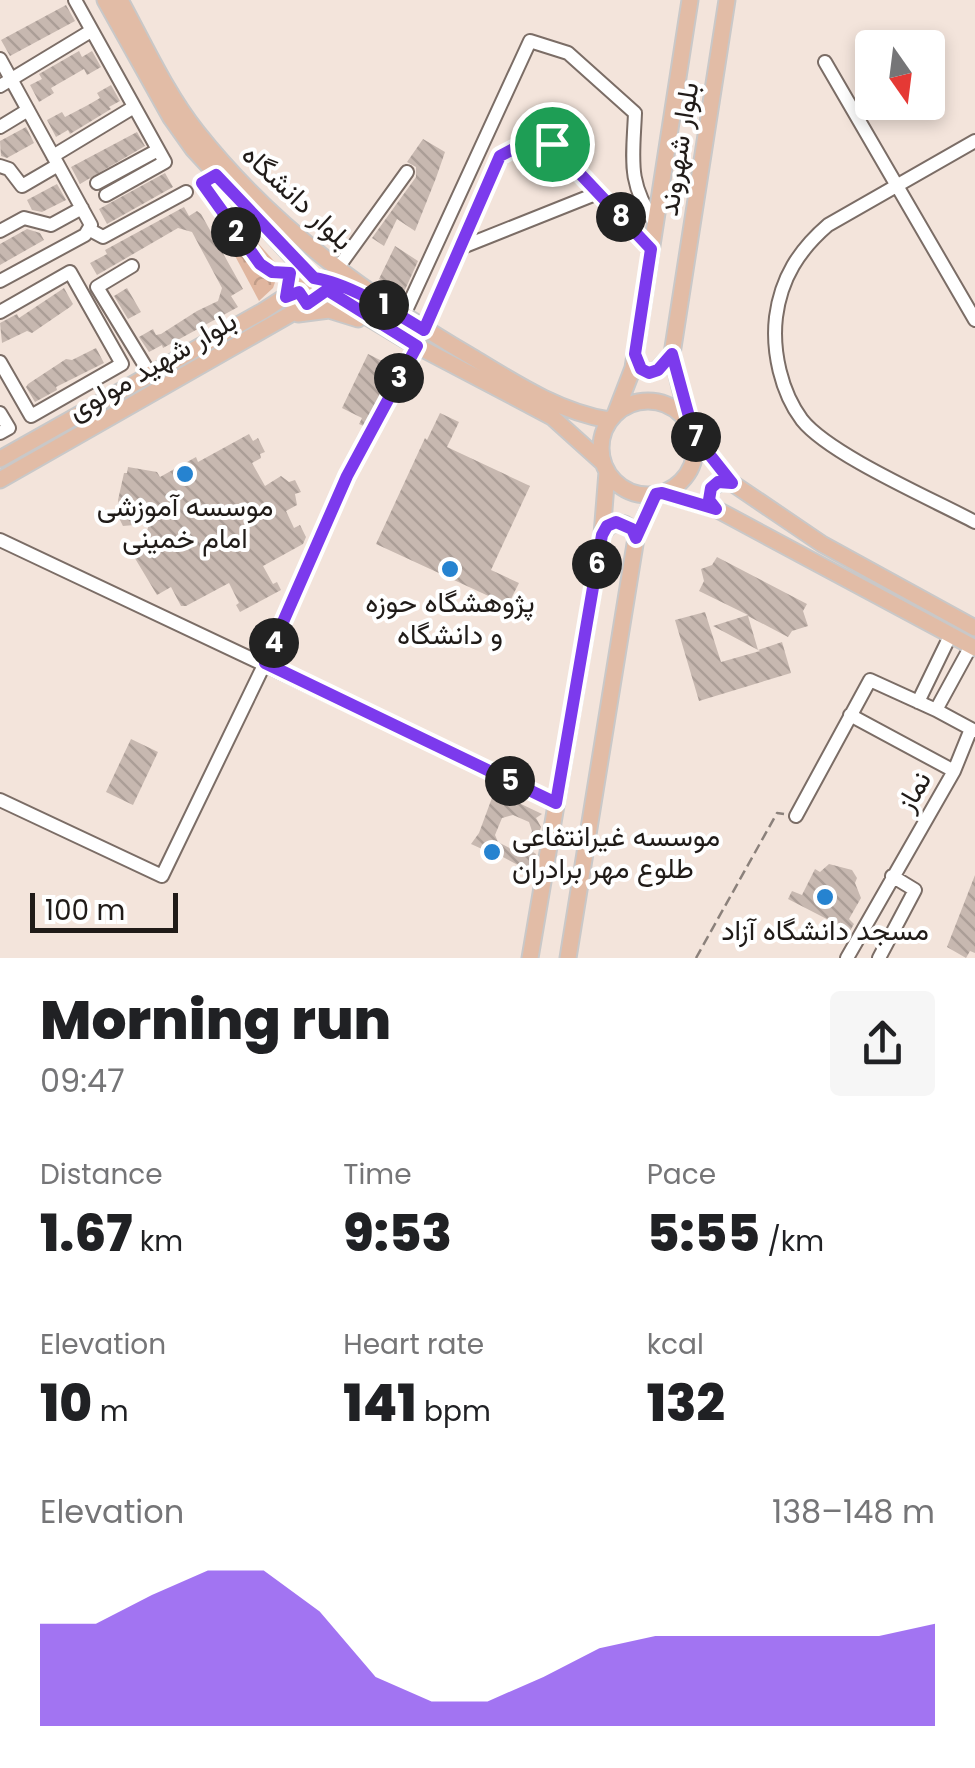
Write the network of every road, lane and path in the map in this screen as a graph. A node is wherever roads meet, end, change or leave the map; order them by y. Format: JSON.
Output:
{"nodes":[{"id":1,"x":75,"y":0,"type":"edge"},
{"id":2,"x":105,"y":0,"type":"edge"},
{"id":3,"x":120,"y":0,"type":"edge"},
{"id":4,"x":690,"y":0,"type":"edge"},
{"id":5,"x":726,"y":0,"type":"edge"},
{"id":6,"x":91,"y":32,"type":"junction"},
{"id":7,"x":0,"y":59,"type":"edge"},
{"id":8,"x":825,"y":62,"type":"dead end"},
{"id":9,"x":6,"y":83,"type":"edge"},
{"id":10,"x":134,"y":107,"type":"junction"},
{"id":11,"x":28,"y":110,"type":"junction"},
{"id":12,"x":0,"y":127,"type":"edge"},
{"id":13,"x":975,"y":141,"type":"edge"},
{"id":14,"x":56,"y":160,"type":"junction"},
{"id":15,"x":0,"y":166,"type":"edge"},
{"id":16,"x":407,"y":172,"type":"dead end"},
{"id":17,"x":216,"y":175,"type":"junction"},
{"id":18,"x":897,"y":184,"type":"junction"},
{"id":19,"x":102,"y":189,"type":"dead end"},
{"id":20,"x":186,"y":192,"type":"dead end"},
{"id":21,"x":598,"y":193,"type":"junction"},
{"id":22,"x":82,"y":208,"type":"junction"},
{"id":23,"x":655,"y":222,"type":"junction"},
{"id":24,"x":90,"y":230,"type":"junction"},
{"id":25,"x":0,"y":231,"type":"edge"},
{"id":26,"x":460,"y":248,"type":"junction"},
{"id":27,"x":651,"y":249,"type":"junction"},
{"id":28,"x":289,"y":256,"type":"junction"},
{"id":29,"x":132,"y":266,"type":"dead end"},
{"id":30,"x":290,"y":273,"type":"junction"},
{"id":31,"x":326,"y":279,"type":"junction"},
{"id":32,"x":3,"y":280,"type":"edge"},
{"id":33,"x":290,"y":294,"type":"junction"},
{"id":34,"x":17,"y":302,"type":"junction"},
{"id":35,"x":307,"y":304,"type":"junction"},
{"id":36,"x":0,"y":312,"type":"edge"},
{"id":37,"x":290,"y":315,"type":"junction"},
{"id":38,"x":403,"y":317,"type":"junction"},
{"id":39,"x":975,"y":320,"type":"edge"},
{"id":40,"x":424,"y":330,"type":"junction"},
{"id":41,"x":410,"y":343,"type":"junction"},
{"id":42,"x":635,"y":354,"type":"junction"},
{"id":43,"x":672,"y":354,"type":"junction"},
{"id":44,"x":0,"y":362,"type":"edge"},
{"id":45,"x":150,"y":374,"type":"junction"},
{"id":46,"x":0,"y":413,"type":"edge"},
{"id":47,"x":613,"y":416,"type":"junction"},
{"id":48,"x":692,"y":429,"type":"junction"},
{"id":49,"x":0,"y":433,"type":"edge"},
{"id":50,"x":0,"y":459,"type":"edge"},
{"id":51,"x":605,"y":467,"type":"junction"},
{"id":52,"x":347,"y":476,"type":"joint"},
{"id":53,"x":0,"y":480,"type":"edge"},
{"id":54,"x":732,"y":483,"type":"junction"},
{"id":55,"x":658,"y":494,"type":"junction"},
{"id":56,"x":716,"y":509,"type":"junction"},
{"id":57,"x":975,"y":522,"type":"edge"},
{"id":58,"x":602,"y":535,"type":"junction"},
{"id":59,"x":636,"y":538,"type":"junction"},
{"id":60,"x":0,"y":540,"type":"edge"},
{"id":61,"x":975,"y":628,"type":"edge"},
{"id":62,"x":951,"y":634,"type":"junction"},
{"id":63,"x":973,"y":647,"type":"edge"},
{"id":64,"x":265,"y":663,"type":"junction"},
{"id":65,"x":918,"y":702,"type":"junction"},
{"id":66,"x":936,"y":710,"type":"junction"},
{"id":67,"x":850,"y":716,"type":"junction"},
{"id":68,"x":973,"y":730,"type":"edge"},
{"id":69,"x":954,"y":771,"type":"junction"},
{"id":70,"x":0,"y":800,"type":"edge"},
{"id":71,"x":556,"y":803,"type":"junction"},
{"id":72,"x":796,"y":816,"type":"joint"},
{"id":73,"x":892,"y":876,"type":"junction"},
{"id":74,"x":530,"y":958,"type":"edge"},
{"id":75,"x":568,"y":958,"type":"edge"},
{"id":76,"x":696,"y":958,"type":"edge"},
{"id":77,"x":847,"y":958,"type":"edge"},
{"id":78,"x":878,"y":958,"type":"edge"}],
"edges":[{"from":1,"to":6,"type":"street"},
{"from":2,"to":17,"type":"main road","name":"بلوار دانشگاه"},
{"from":3,"to":31,"type":"main road","name":"بلوار دانشگاه"},
{"from":4,"to":23,"type":"main road","name":"بلوار شهروند"},
{"from":5,"to":43,"type":"main road","name":"بلوار شهروند"},
{"from":6,"to":9,"type":"street"},
{"from":6,"to":10,"type":"street"},
{"from":7,"to":9,"type":"street"},
{"from":8,"to":18,"type":"street"},
{"from":9,"to":11,"type":"street"},
{"from":10,"to":14,"type":"street"},
{"from":10,"to":19,"type":"street"},
{"from":11,"to":12,"type":"street"},
{"from":11,"to":14,"type":"street"},
{"from":13,"to":18,"type":"street"},
{"from":14,"to":15,"type":"street"},
{"from":14,"to":22,"type":"street"},
{"from":16,"to":31,"type":"street"},
{"from":17,"to":28,"type":"main road","name":"بلوار دانشگاه"},
{"from":17,"to":30,"type":"path"},
{"from":18,"to":39,"type":"street"},
{"from":18,"to":57,"type":"street"},
{"from":20,"to":24,"type":"street"},
{"from":21,"to":26,"type":"street"},
{"from":21,"to":26,"type":"street"},
{"from":21,"to":27,"type":"street"},
{"from":22,"to":24,"type":"street"},
{"from":22,"to":25,"type":"street"},
{"from":23,"to":27,"type":"main road","name":"بلوار شهروند"},
{"from":23,"to":38,"type":"street"},
{"from":24,"to":32,"type":"street"},
{"from":26,"to":40,"type":"street"},
{"from":27,"to":42,"type":"main road","name":"بلوار شهروند"},
{"from":28,"to":30,"type":"main road"},
{"from":28,"to":31,"type":"main road","name":"بلوار دانشگاه"},
{"from":29,"to":45,"type":"street"},
{"from":30,"to":33,"type":"main road"},
{"from":31,"to":33,"type":"main road","name":"بلوار شهید مولوی"},
{"from":31,"to":35,"type":"main road","name":"بلوار شهید مولوی"},
{"from":31,"to":38,"type":"main road","name":"بلوار دانشگاه"},
{"from":31,"to":41,"type":"main road","name":"بلوار دانشگاه"},
{"from":32,"to":34,"type":"street"},
{"from":33,"to":35,"type":"main road"},
{"from":33,"to":45,"type":"main road","name":"بلوار شهید مولوی"},
{"from":34,"to":36,"type":"street"},
{"from":34,"to":44,"type":"street"},
{"from":35,"to":37,"type":"main road","name":"بلوار شهید مولوی"},
{"from":37,"to":41,"type":"main road"},
{"from":37,"to":53,"type":"main road","name":"بلوار شهید مولوی"},
{"from":38,"to":40,"type":"main road","name":"بلوار دانشگاه"},
{"from":40,"to":47,"type":"main road","name":"بلوار دانشگاه"},
{"from":41,"to":51,"type":"main road","name":"بلوار دانشگاه"},
{"from":41,"to":52,"type":"path"},
{"from":42,"to":43,"type":"main road"},
{"from":42,"to":47,"type":"main road","name":"بلوار شهروند"},
{"from":43,"to":48,"type":"main road","name":"بلوار شهروند"},
{"from":45,"to":50,"type":"main road","name":"بلوار شهید مولوی"},
{"from":46,"to":49,"type":"street"},
{"from":47,"to":48,"type":"main road"},
{"from":47,"to":51,"type":"main road"},
{"from":48,"to":54,"type":"main road"},
{"from":48,"to":55,"type":"main road"},
{"from":51,"to":55,"type":"main road"},
{"from":51,"to":58,"type":"main road"},
{"from":52,"to":64,"type":"street"},
{"from":54,"to":56,"type":"main road"},
{"from":54,"to":61,"type":"main road"},
{"from":55,"to":56,"type":"main road"},
{"from":55,"to":59,"type":"main road"},
{"from":56,"to":62,"type":"main road"},
{"from":58,"to":59,"type":"main road"},
{"from":58,"to":71,"type":"main road"},
{"from":59,"to":75,"type":"main road"},
{"from":60,"to":64,"type":"street"},
{"from":62,"to":63,"type":"main road"},
{"from":62,"to":65,"type":"street"},
{"from":63,"to":66,"type":"street"},
{"from":64,"to":70,"type":"street"},
{"from":64,"to":71,"type":"street"},
{"from":65,"to":66,"type":"street"},
{"from":65,"to":67,"type":"street"},
{"from":66,"to":68,"type":"street"},
{"from":67,"to":69,"type":"street"},
{"from":67,"to":72,"type":"street"},
{"from":68,"to":69,"type":"street","name":"نماز"},
{"from":69,"to":73,"type":"street","name":"نماز"},
{"from":71,"to":74,"type":"main road"},
{"from":72,"to":76,"type":"path"},
{"from":73,"to":77,"type":"street","name":"نماز"},
{"from":73,"to":78,"type":"street"}]}
